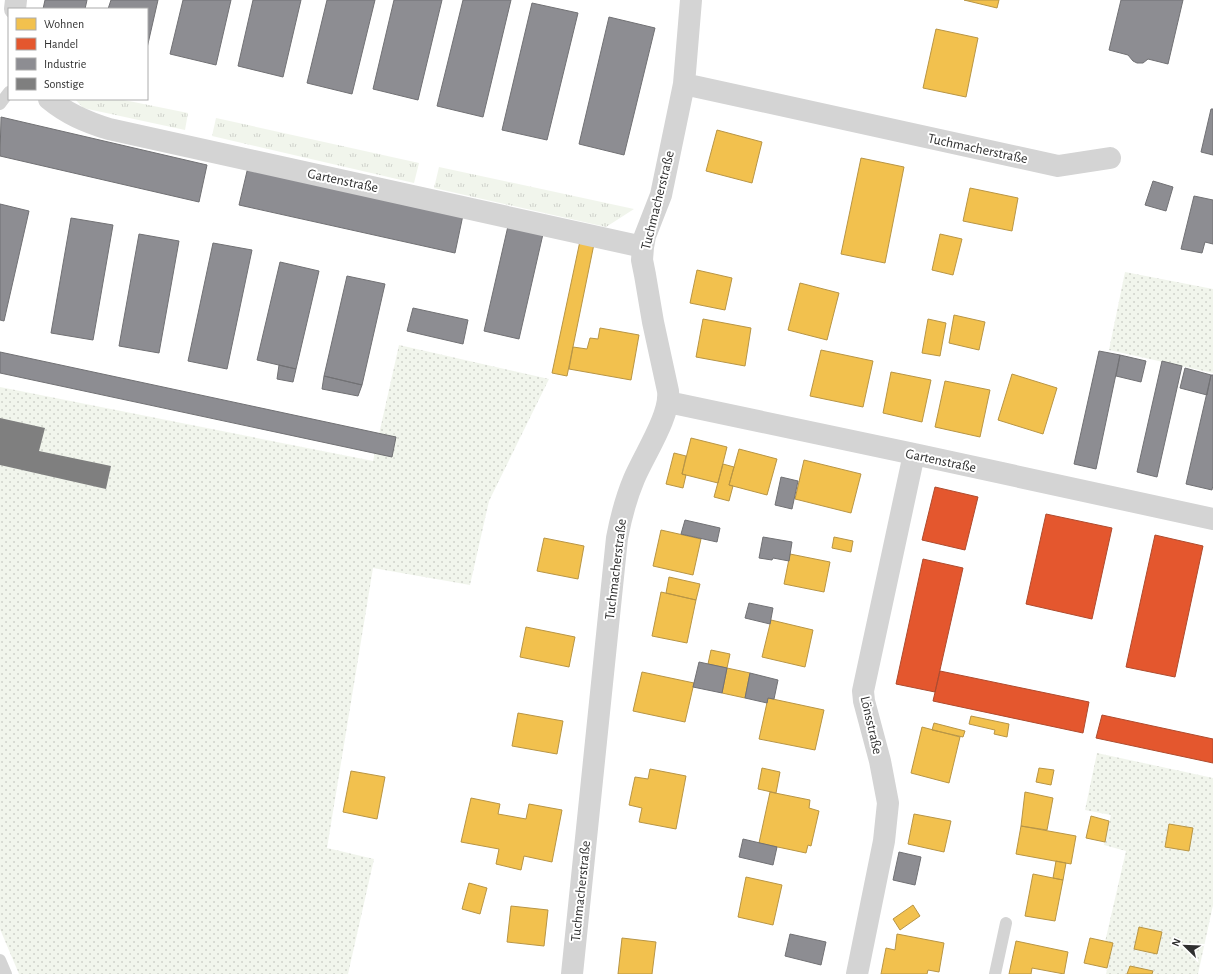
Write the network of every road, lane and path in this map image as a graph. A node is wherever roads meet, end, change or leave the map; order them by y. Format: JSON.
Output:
{"nodes":[{"id":1,"x":691,"y":0,"type":"edge"},
{"id":2,"x":684,"y":84,"type":"junction"},
{"id":3,"x":8,"y":93,"type":"edge"},
{"id":4,"x":50,"y":100,"type":"edge"},
{"id":5,"x":0,"y":104,"type":"edge"},
{"id":6,"x":1110,"y":158,"type":"dead end"},
{"id":7,"x":643,"y":247,"type":"junction"},
{"id":8,"x":668,"y":402,"type":"junction"},
{"id":9,"x":914,"y":454,"type":"junction"},
{"id":10,"x":1213,"y":519,"type":"edge"},
{"id":11,"x":1006,"y":923,"type":"dead end"},
{"id":12,"x":0,"y":960,"type":"edge"},
{"id":13,"x":6,"y":974,"type":"edge"},
{"id":14,"x":572,"y":974,"type":"edge"},
{"id":15,"x":857,"y":974,"type":"edge"},
{"id":16,"x":995,"y":974,"type":"edge"}],
"edges":[{"from":1,"to":2,"type":"street","name":"Tuchmacherstraße"},
{"from":2,"to":6,"type":"street","name":"Tuchmacherstraße"},
{"from":2,"to":7,"type":"street","name":"Tuchmacherstraße"},
{"from":3,"to":5,"type":"lane"},
{"from":4,"to":7,"type":"street","name":"Gartenstraße"},
{"from":7,"to":8,"type":"street","name":"Tuchmacherstraße"},
{"from":8,"to":9,"type":"street","name":"Gartenstraße"},
{"from":8,"to":14,"type":"street","name":"Tuchmacherstraße"},
{"from":9,"to":10,"type":"street","name":"Gartenstraße"},
{"from":9,"to":15,"type":"street","name":"Lönsstraße"},
{"from":11,"to":16,"type":"lane"},
{"from":12,"to":13,"type":"lane"}]}
